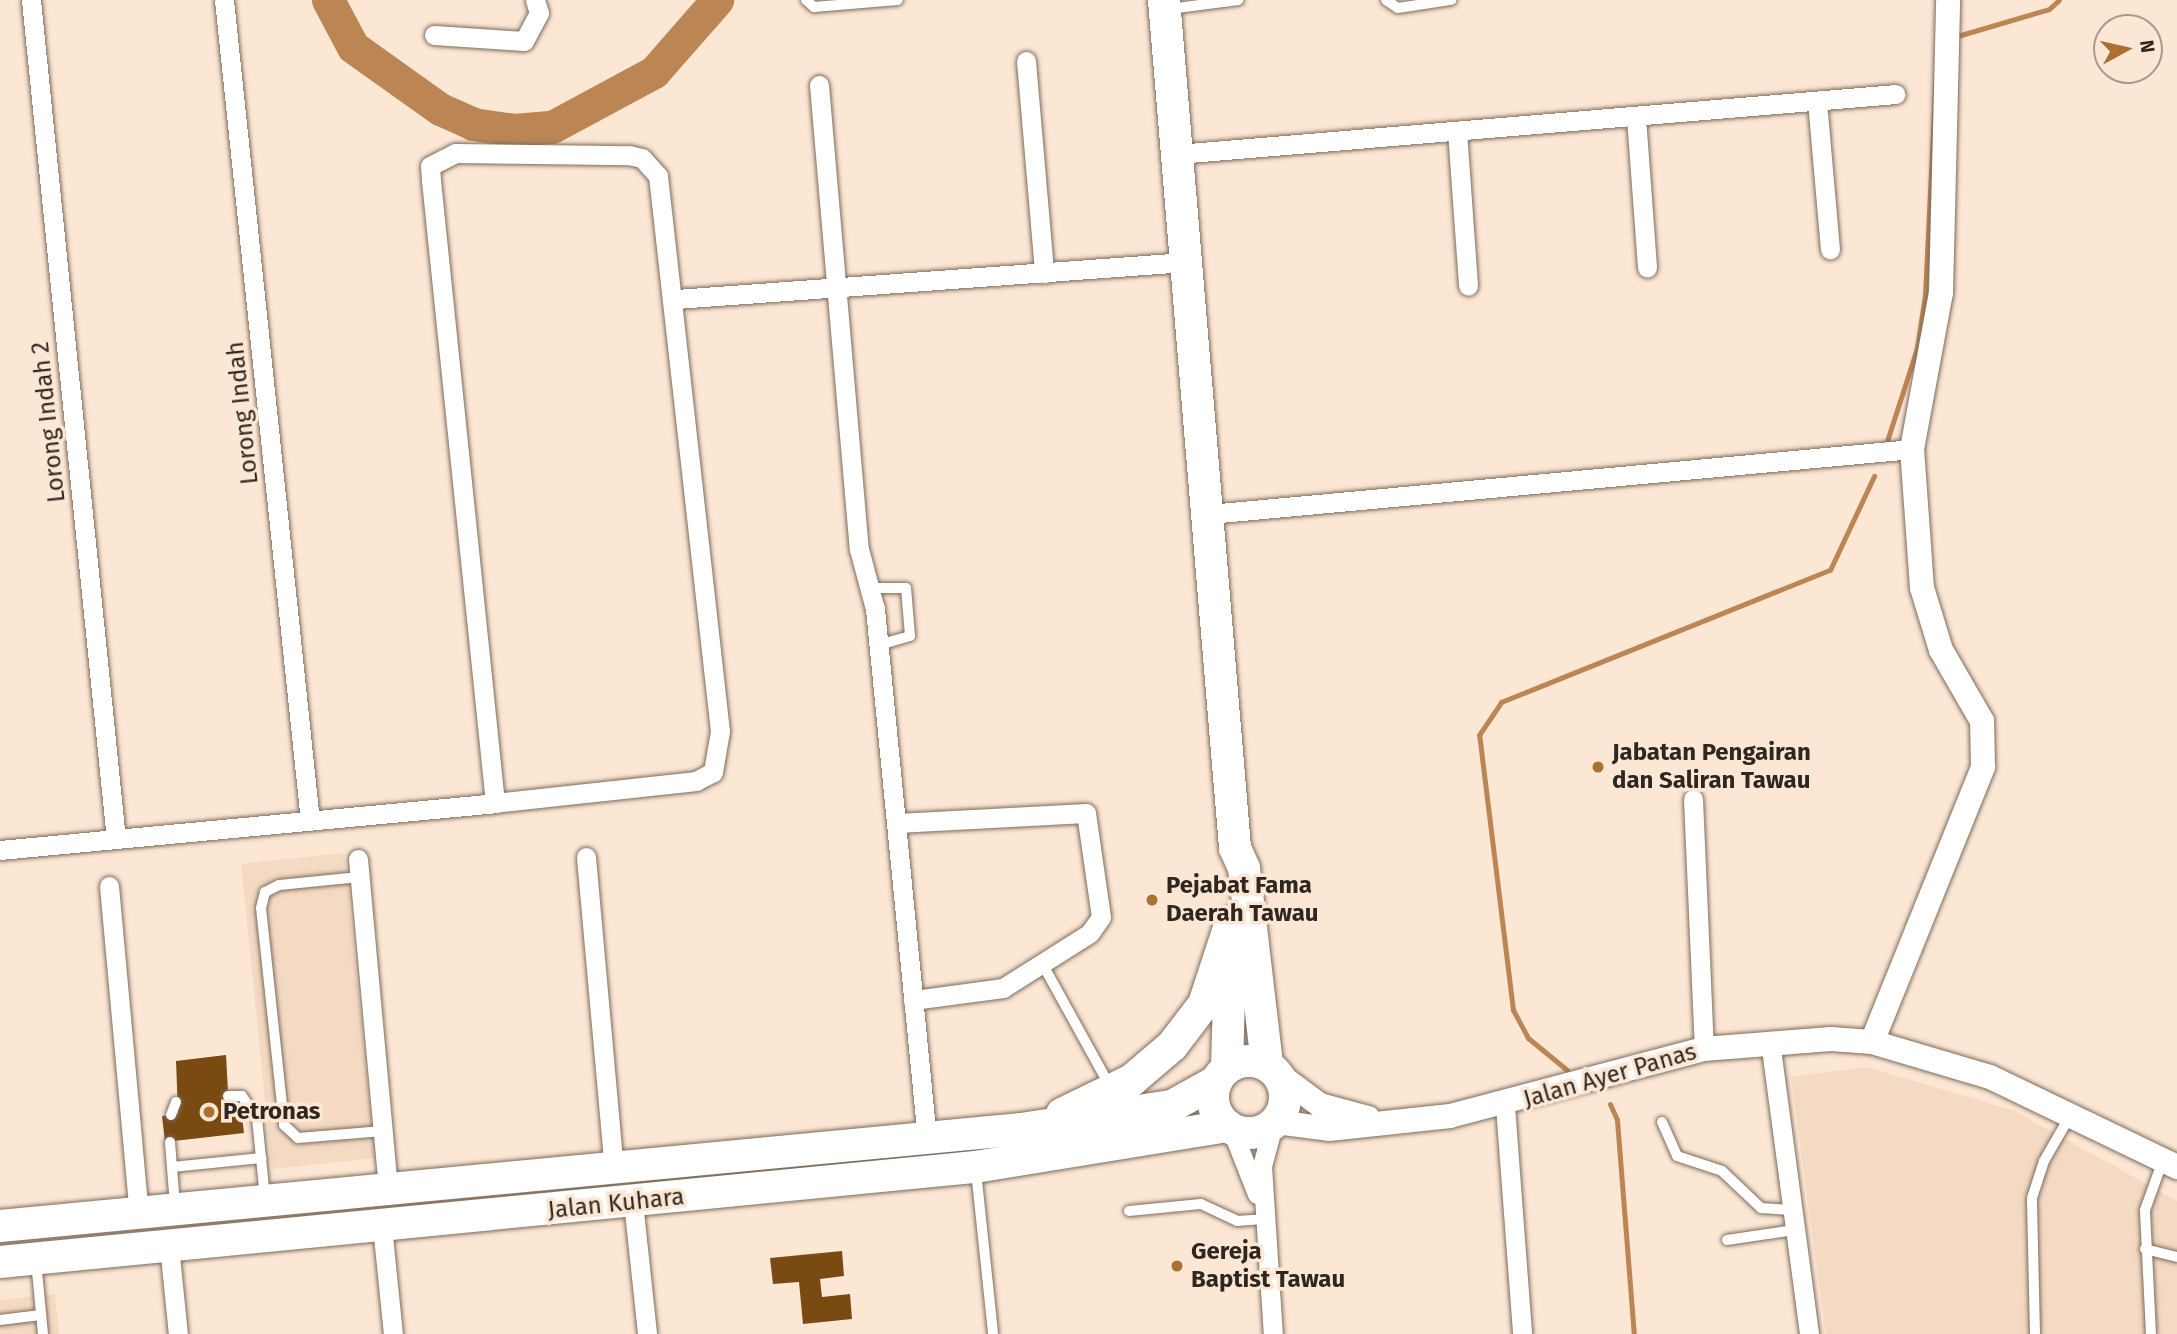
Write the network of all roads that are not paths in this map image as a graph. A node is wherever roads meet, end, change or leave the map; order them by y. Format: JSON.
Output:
{"nodes":[{"id":1,"x":31,"y":0,"type":"edge"},
{"id":2,"x":224,"y":0,"type":"edge"},
{"id":3,"x":535,"y":0,"type":"edge"},
{"id":4,"x":806,"y":0,"type":"edge"},
{"id":5,"x":898,"y":0,"type":"edge"},
{"id":6,"x":1238,"y":0,"type":"edge"},
{"id":7,"x":1386,"y":0,"type":"edge"},
{"id":8,"x":1451,"y":0,"type":"edge"},
{"id":9,"x":1165,"y":5,"type":"edge"},
{"id":10,"x":1949,"y":5,"type":"edge"},
{"id":11,"x":434,"y":35,"type":"dead end"},
{"id":12,"x":1026,"y":61,"type":"dead end"},
{"id":13,"x":819,"y":85,"type":"dead end"},
{"id":14,"x":1896,"y":94,"type":"dead end"},
{"id":15,"x":1817,"y":101,"type":"junction"},
{"id":16,"x":1636,"y":117,"type":"junction"},
{"id":17,"x":1457,"y":131,"type":"junction"},
{"id":18,"x":1177,"y":154,"type":"junction"},
{"id":19,"x":1830,"y":249,"type":"dead end"},
{"id":20,"x":1186,"y":262,"type":"junction"},
{"id":21,"x":1647,"y":268,"type":"dead end"},
{"id":22,"x":1044,"y":272,"type":"junction"},
{"id":23,"x":1468,"y":286,"type":"dead end"},
{"id":24,"x":836,"y":288,"type":"junction"},
{"id":25,"x":676,"y":299,"type":"junction"},
{"id":26,"x":1912,"y":449,"type":"junction"},
{"id":27,"x":1209,"y":514,"type":"junction"},
{"id":28,"x":870,"y":588,"type":"junction"},
{"id":29,"x":879,"y":645,"type":"junction"},
{"id":30,"x":1693,"y":799,"type":"dead end"},
{"id":31,"x":495,"y":803,"type":"junction"},
{"id":32,"x":310,"y":821,"type":"junction"},
{"id":33,"x":897,"y":823,"type":"junction"},
{"id":34,"x":116,"y":839,"type":"junction"},
{"id":35,"x":1235,"y":848,"type":"junction"},
{"id":36,"x":0,"y":850,"type":"edge"},
{"id":37,"x":586,"y":856,"type":"dead end"},
{"id":38,"x":358,"y":868,"type":"joint"},
{"id":39,"x":109,"y":886,"type":"dead end"},
{"id":40,"x":1231,"y":922,"type":"junction"},
{"id":41,"x":1044,"y":965,"type":"junction"},
{"id":42,"x":913,"y":1000,"type":"junction"},
{"id":43,"x":1770,"y":1041,"type":"junction"},
{"id":44,"x":1872,"y":1042,"type":"junction"},
{"id":45,"x":1703,"y":1049,"type":"junction"},
{"id":46,"x":1272,"y":1069,"type":"junction"},
{"id":47,"x":1222,"y":1074,"type":"junction"},
{"id":48,"x":1112,"y":1091,"type":"junction"},
{"id":49,"x":228,"y":1096,"type":"dead end"},
{"id":50,"x":176,"y":1102,"type":"dead end"},
{"id":51,"x":1505,"y":1106,"type":"junction"},
{"id":52,"x":2072,"y":1113,"type":"junction"},
{"id":53,"x":171,"y":1115,"type":"dead end"},
{"id":54,"x":1396,"y":1122,"type":"junction"},
{"id":55,"x":1662,"y":1122,"type":"dead end"},
{"id":56,"x":1275,"y":1123,"type":"junction"},
{"id":57,"x":1230,"y":1127,"type":"junction"},
{"id":58,"x":1021,"y":1129,"type":"junction"},
{"id":59,"x":383,"y":1131,"type":"junction"},
{"id":60,"x":926,"y":1139,"type":"junction"},
{"id":61,"x":170,"y":1142,"type":"dead end"},
{"id":62,"x":262,"y":1158,"type":"junction"},
{"id":63,"x":2170,"y":1163,"type":"edge"},
{"id":64,"x":172,"y":1167,"type":"junction"},
{"id":65,"x":975,"y":1167,"type":"junction"},
{"id":66,"x":614,"y":1170,"type":"junction"},
{"id":67,"x":388,"y":1191,"type":"junction"},
{"id":68,"x":265,"y":1202,"type":"junction"},
{"id":69,"x":633,"y":1202,"type":"junction"},
{"id":70,"x":176,"y":1210,"type":"junction"},
{"id":71,"x":1791,"y":1210,"type":"junction"},
{"id":72,"x":1129,"y":1212,"type":"dead end"},
{"id":73,"x":139,"y":1214,"type":"junction"},
{"id":74,"x":1264,"y":1215,"type":"junction"},
{"id":75,"x":0,"y":1226,"type":"edge"},
{"id":76,"x":382,"y":1226,"type":"junction"},
{"id":77,"x":1794,"y":1230,"type":"junction"},
{"id":78,"x":1727,"y":1240,"type":"dead end"},
{"id":79,"x":169,"y":1246,"type":"junction"},
{"id":80,"x":2145,"y":1249,"type":"junction"},
{"id":81,"x":2177,"y":1257,"type":"edge"},
{"id":82,"x":36,"y":1259,"type":"junction"},
{"id":83,"x":0,"y":1262,"type":"edge"},
{"id":84,"x":41,"y":1315,"type":"junction"},
{"id":85,"x":0,"y":1320,"type":"edge"},
{"id":86,"x":43,"y":1334,"type":"edge"},
{"id":87,"x":178,"y":1334,"type":"edge"},
{"id":88,"x":393,"y":1334,"type":"edge"},
{"id":89,"x":647,"y":1334,"type":"edge"},
{"id":90,"x":993,"y":1334,"type":"edge"},
{"id":91,"x":1273,"y":1334,"type":"edge"},
{"id":92,"x":1522,"y":1334,"type":"edge"},
{"id":93,"x":1810,"y":1334,"type":"edge"},
{"id":94,"x":2035,"y":1334,"type":"edge"},
{"id":95,"x":2151,"y":1334,"type":"edge"}],
"edges":[{"from":1,"to":34,"type":"street","name":"Lorong Indah 2"},
{"from":2,"to":32,"type":"street","name":"Lorong Indah"},
{"from":3,"to":11,"type":"street"},
{"from":4,"to":5,"type":"lane"},
{"from":6,"to":9,"type":"lane"},
{"from":7,"to":8,"type":"lane"},
{"from":9,"to":18,"type":"main road"},
{"from":10,"to":26,"type":"street"},
{"from":12,"to":22,"type":"street"},
{"from":13,"to":24,"type":"street"},
{"from":14,"to":15,"type":"street"},
{"from":15,"to":16,"type":"street"},
{"from":15,"to":19,"type":"street"},
{"from":16,"to":17,"type":"street"},
{"from":16,"to":21,"type":"street"},
{"from":17,"to":18,"type":"street"},
{"from":17,"to":23,"type":"street"},
{"from":18,"to":20,"type":"main road"},
{"from":20,"to":22,"type":"street"},
{"from":20,"to":27,"type":"main road"},
{"from":22,"to":24,"type":"street"},
{"from":24,"to":25,"type":"street"},
{"from":24,"to":28,"type":"street"},
{"from":25,"to":31,"type":"street"},
{"from":25,"to":31,"type":"street"},
{"from":26,"to":27,"type":"street"},
{"from":26,"to":44,"type":"street"},
{"from":27,"to":35,"type":"main road"},
{"from":28,"to":29,"type":"street"},
{"from":28,"to":29,"type":"lane"},
{"from":29,"to":33,"type":"street"},
{"from":30,"to":45,"type":"street"},
{"from":31,"to":32,"type":"street"},
{"from":32,"to":34,"type":"street"},
{"from":33,"to":41,"type":"street"},
{"from":33,"to":42,"type":"street"},
{"from":34,"to":36,"type":"street"},
{"from":35,"to":40,"type":"main road"},
{"from":35,"to":46,"type":"main road"},
{"from":37,"to":66,"type":"street"},
{"from":38,"to":59,"type":"street"},
{"from":38,"to":59,"type":"lane"},
{"from":39,"to":73,"type":"street"},
{"from":40,"to":47,"type":"main road"},
{"from":40,"to":48,"type":"main road"},
{"from":41,"to":42,"type":"street"},
{"from":41,"to":48,"type":"lane"},
{"from":42,"to":60,"type":"street"},
{"from":43,"to":44,"type":"street","name":"Jalan Ayer Panas"},
{"from":43,"to":45,"type":"street","name":"Jalan Ayer Panas"},
{"from":43,"to":71,"type":"street"},
{"from":44,"to":52,"type":"street","name":"Jalan Ayer Panas"},
{"from":45,"to":51,"type":"street","name":"Jalan Ayer Panas"},
{"from":46,"to":47,"type":"main road"},
{"from":46,"to":54,"type":"street","name":"Jalan Ayer Panas"},
{"from":46,"to":56,"type":"main road"},
{"from":47,"to":57,"type":"main road"},
{"from":47,"to":58,"type":"main road","name":"Jalan Kuhara"},
{"from":48,"to":58,"type":"main road"},
{"from":49,"to":62,"type":"lane"},
{"from":50,"to":53,"type":"lane"},
{"from":51,"to":54,"type":"street","name":"Jalan Ayer Panas"},
{"from":51,"to":92,"type":"street"},
{"from":52,"to":63,"type":"street","name":"Jalan Ayer Panas"},
{"from":52,"to":94,"type":"lane"},
{"from":54,"to":56,"type":"street","name":"Jalan Ayer Panas"},
{"from":55,"to":71,"type":"lane"},
{"from":56,"to":57,"type":"main road"},
{"from":56,"to":74,"type":"street"},
{"from":57,"to":65,"type":"main road","name":"Jalan Kuhara"},
{"from":57,"to":74,"type":"street"},
{"from":58,"to":60,"type":"main road","name":"Jalan Kuhara"},
{"from":59,"to":67,"type":"street"},
{"from":60,"to":66,"type":"main road","name":"Jalan Kuhara"},
{"from":61,"to":64,"type":"lane"},
{"from":62,"to":64,"type":"lane"},
{"from":62,"to":68,"type":"lane"},
{"from":63,"to":80,"type":"lane"},
{"from":64,"to":70,"type":"lane"},
{"from":65,"to":69,"type":"main road","name":"Jalan Kuhara"},
{"from":65,"to":90,"type":"lane"},
{"from":66,"to":67,"type":"main road","name":"Jalan Kuhara"},
{"from":67,"to":68,"type":"main road","name":"Jalan Kuhara"},
{"from":68,"to":70,"type":"main road","name":"Jalan Kuhara"},
{"from":69,"to":76,"type":"main road","name":"Jalan Kuhara"},
{"from":69,"to":89,"type":"street"},
{"from":70,"to":73,"type":"main road","name":"Jalan Kuhara"},
{"from":71,"to":77,"type":"street"},
{"from":72,"to":74,"type":"lane"},
{"from":73,"to":75,"type":"main road","name":"Jalan Kuhara"},
{"from":74,"to":91,"type":"street"},
{"from":76,"to":79,"type":"main road","name":"Jalan Kuhara"},
{"from":76,"to":88,"type":"street"},
{"from":77,"to":78,"type":"lane"},
{"from":77,"to":93,"type":"street"},
{"from":79,"to":82,"type":"main road","name":"Jalan Kuhara"},
{"from":79,"to":87,"type":"street"},
{"from":80,"to":81,"type":"lane"},
{"from":80,"to":95,"type":"lane"},
{"from":82,"to":83,"type":"main road","name":"Jalan Kuhara"},
{"from":82,"to":84,"type":"lane"},
{"from":84,"to":85,"type":"lane"},
{"from":84,"to":86,"type":"lane"}]}
